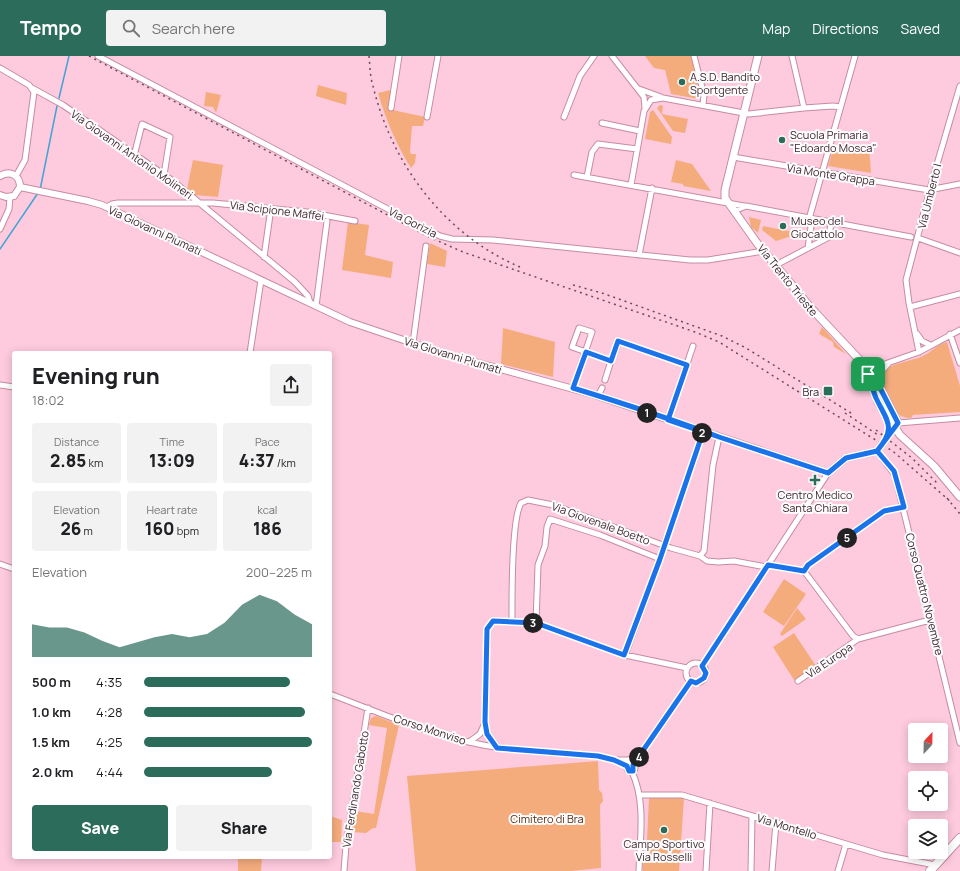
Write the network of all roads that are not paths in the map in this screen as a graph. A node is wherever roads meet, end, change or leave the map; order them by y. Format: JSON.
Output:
{"nodes":[{"id":1,"x":98,"y":56,"type":"edge"},
{"id":2,"x":399,"y":56,"type":"edge"},
{"id":3,"x":438,"y":56,"type":"edge"},
{"id":4,"x":594,"y":56,"type":"edge"},
{"id":5,"x":612,"y":56,"type":"edge"},
{"id":6,"x":694,"y":56,"type":"edge"},
{"id":7,"x":758,"y":56,"type":"edge"},
{"id":8,"x":792,"y":56,"type":"edge"},
{"id":9,"x":855,"y":56,"type":"edge"},
{"id":10,"x":0,"y":68,"type":"edge"},
{"id":11,"x":960,"y":86,"type":"edge"},
{"id":12,"x":32,"y":88,"type":"junction"},
{"id":13,"x":638,"y":89,"type":"junction"},
{"id":14,"x":663,"y":98,"type":"junction"},
{"id":15,"x":958,"y":101,"type":"edge"},
{"id":16,"x":703,"y":105,"type":"junction"},
{"id":17,"x":840,"y":107,"type":"junction"},
{"id":18,"x":391,"y":108,"type":"dead end"},
{"id":19,"x":804,"y":108,"type":"junction"},
{"id":20,"x":644,"y":111,"type":"junction"},
{"id":21,"x":743,"y":113,"type":"junction"},
{"id":22,"x":427,"y":117,"type":"dead end"},
{"id":23,"x":564,"y":117,"type":"dead end"},
{"id":24,"x":602,"y":123,"type":"dead end"},
{"id":25,"x":640,"y":131,"type":"junction"},
{"id":26,"x":637,"y":149,"type":"junction"},
{"id":27,"x":134,"y":156,"type":"junction"},
{"id":28,"x":733,"y":157,"type":"junction"},
{"id":29,"x":821,"y":172,"type":"junction"},
{"id":30,"x":164,"y":175,"type":"junction"},
{"id":31,"x":574,"y":175,"type":"dead end"},
{"id":32,"x":0,"y":176,"type":"edge"},
{"id":33,"x":16,"y":176,"type":"junction"},
{"id":34,"x":587,"y":177,"type":"junction"},
{"id":35,"x":960,"y":184,"type":"edge"},
{"id":36,"x":631,"y":185,"type":"junction"},
{"id":37,"x":20,"y":187,"type":"junction"},
{"id":38,"x":652,"y":188,"type":"junction"},
{"id":39,"x":929,"y":190,"type":"junction"},
{"id":40,"x":0,"y":195,"type":"edge"},
{"id":41,"x":10,"y":197,"type":"junction"},
{"id":42,"x":198,"y":202,"type":"junction"},
{"id":43,"x":727,"y":202,"type":"junction"},
{"id":44,"x":746,"y":206,"type":"junction"},
{"id":45,"x":107,"y":207,"type":"junction"},
{"id":46,"x":271,"y":208,"type":"junction"},
{"id":47,"x":734,"y":211,"type":"junction"},
{"id":48,"x":810,"y":219,"type":"junction"},
{"id":49,"x":327,"y":221,"type":"dead end"},
{"id":50,"x":355,"y":222,"type":"dead end"},
{"id":51,"x":831,"y":223,"type":"junction"},
{"id":52,"x":0,"y":229,"type":"edge"},
{"id":53,"x":911,"y":236,"type":"dead end"},
{"id":54,"x":918,"y":238,"type":"junction"},
{"id":55,"x":426,"y":246,"type":"dead end"},
{"id":56,"x":808,"y":248,"type":"junction"},
{"id":57,"x":764,"y":251,"type":"junction"},
{"id":58,"x":960,"y":254,"type":"edge"},
{"id":59,"x":639,"y":255,"type":"junction"},
{"id":60,"x":264,"y":257,"type":"junction"},
{"id":61,"x":776,"y":265,"type":"junction"},
{"id":62,"x":261,"y":280,"type":"junction"},
{"id":63,"x":297,"y":284,"type":"junction"},
{"id":64,"x":960,"y":294,"type":"edge"},
{"id":65,"x":298,"y":298,"type":"junction"},
{"id":66,"x":313,"y":305,"type":"junction"},
{"id":67,"x":910,"y":307,"type":"junction"},
{"id":68,"x":915,"y":330,"type":"junction"},
{"id":69,"x":960,"y":330,"type":"edge"},
{"id":70,"x":950,"y":334,"type":"junction"},
{"id":71,"x":413,"y":343,"type":"junction"},
{"id":72,"x":930,"y":345,"type":"junction"},
{"id":73,"x":693,"y":346,"type":"dead end"},
{"id":74,"x":250,"y":351,"type":"edge"},
{"id":75,"x":586,"y":352,"type":"junction"},
{"id":76,"x":918,"y":352,"type":"junction"},
{"id":77,"x":611,"y":361,"type":"junction"},
{"id":78,"x":960,"y":363,"type":"edge"},
{"id":79,"x":687,"y":365,"type":"junction"},
{"id":80,"x":872,"y":376,"type":"junction"},
{"id":81,"x":605,"y":380,"type":"dead end"},
{"id":82,"x":0,"y":386,"type":"edge"},
{"id":83,"x":12,"y":387,"type":"edge"},
{"id":84,"x":573,"y":388,"type":"junction"},
{"id":85,"x":602,"y":388,"type":"dead end"},
{"id":86,"x":598,"y":396,"type":"junction"},
{"id":87,"x":960,"y":418,"type":"edge"},
{"id":88,"x":888,"y":419,"type":"junction"},
{"id":89,"x":668,"y":420,"type":"junction"},
{"id":90,"x":896,"y":425,"type":"junction"},
{"id":91,"x":703,"y":432,"type":"junction"},
{"id":92,"x":719,"y":437,"type":"junction"},
{"id":93,"x":887,"y":437,"type":"junction"},
{"id":94,"x":877,"y":451,"type":"junction"},
{"id":95,"x":828,"y":473,"type":"junction"},
{"id":96,"x":958,"y":493,"type":"edge"},
{"id":97,"x":904,"y":507,"type":"junction"},
{"id":98,"x":665,"y":545,"type":"junction"},
{"id":99,"x":700,"y":556,"type":"junction"},
{"id":100,"x":660,"y":559,"type":"junction"},
{"id":101,"x":0,"y":564,"type":"edge"},
{"id":102,"x":765,"y":566,"type":"junction"},
{"id":103,"x":12,"y":568,"type":"edge"},
{"id":104,"x":804,"y":571,"type":"junction"},
{"id":105,"x":930,"y":620,"type":"junction"},
{"id":106,"x":512,"y":622,"type":"junction"},
{"id":107,"x":536,"y":623,"type":"junction"},
{"id":108,"x":858,"y":639,"type":"junction"},
{"id":109,"x":624,"y":655,"type":"junction"},
{"id":110,"x":702,"y":666,"type":"junction"},
{"id":111,"x":687,"y":668,"type":"junction"},
{"id":112,"x":691,"y":681,"type":"junction"},
{"id":113,"x":798,"y":681,"type":"dead end"},
{"id":114,"x":332,"y":695,"type":"edge"},
{"id":115,"x":368,"y":708,"type":"junction"},
{"id":116,"x":485,"y":722,"type":"junction"},
{"id":117,"x":480,"y":734,"type":"junction"},
{"id":118,"x":487,"y":734,"type":"junction"},
{"id":119,"x":469,"y":742,"type":"junction"},
{"id":120,"x":960,"y":743,"type":"edge"},
{"id":121,"x":482,"y":745,"type":"junction"},
{"id":122,"x":497,"y":748,"type":"junction"},
{"id":123,"x":641,"y":754,"type":"junction"},
{"id":124,"x":614,"y":760,"type":"junction"},
{"id":125,"x":630,"y":766,"type":"junction"},
{"id":126,"x":639,"y":795,"type":"junction"},
{"id":127,"x":710,"y":803,"type":"junction"},
{"id":128,"x":752,"y":816,"type":"junction"},
{"id":129,"x":776,"y":823,"type":"junction"},
{"id":130,"x":960,"y":838,"type":"edge"},
{"id":131,"x":846,"y":844,"type":"junction"},
{"id":132,"x":933,"y":868,"type":"edge"},
{"id":133,"x":344,"y":871,"type":"edge"},
{"id":134,"x":639,"y":871,"type":"edge"},
{"id":135,"x":706,"y":871,"type":"edge"},
{"id":136,"x":751,"y":871,"type":"edge"},
{"id":137,"x":772,"y":871,"type":"edge"},
{"id":138,"x":838,"y":871,"type":"edge"}],
"edges":[{"from":1,"to":59,"type":"street","name":"Via Gorizia"},
{"from":2,"to":18,"type":"street"},
{"from":3,"to":22,"type":"street"},
{"from":4,"to":23,"type":"street"},
{"from":5,"to":13,"type":"street"},
{"from":6,"to":16,"type":"street"},
{"from":7,"to":21,"type":"main road"},
{"from":8,"to":19,"type":"street"},
{"from":9,"to":17,"type":"street"},
{"from":10,"to":12,"type":"street","name":"Via Giovanni Antonio Molineri"},
{"from":11,"to":15,"type":"street","name":"Via Umberto I"},
{"from":12,"to":27,"type":"street","name":"Via Giovanni Antonio Molineri"},
{"from":12,"to":33,"type":"street"},
{"from":13,"to":14,"type":"street"},
{"from":13,"to":20,"type":"street"},
{"from":14,"to":16,"type":"street"},
{"from":14,"to":20,"type":"street"},
{"from":15,"to":39,"type":"street","name":"Via Umberto I"},
{"from":16,"to":21,"type":"street"},
{"from":17,"to":19,"type":"street"},
{"from":17,"to":29,"type":"street"},
{"from":19,"to":21,"type":"street"},
{"from":20,"to":25,"type":"street"},
{"from":21,"to":28,"type":"main road"},
{"from":24,"to":25,"type":"street"},
{"from":25,"to":26,"type":"street"},
{"from":26,"to":34,"type":"street"},
{"from":26,"to":36,"type":"street"},
{"from":27,"to":30,"type":"street","name":"Via Giovanni Antonio Molineri"},
{"from":27,"to":30,"type":"street"},
{"from":28,"to":29,"type":"street","name":"Via Monte Grappa"},
{"from":28,"to":43,"type":"main road"},
{"from":29,"to":39,"type":"street","name":"Via Monte Grappa"},
{"from":29,"to":48,"type":"street"},
{"from":30,"to":42,"type":"street","name":"Via Giovanni Antonio Molineri"},
{"from":31,"to":34,"type":"street"},
{"from":32,"to":33,"type":"street"},
{"from":33,"to":37,"type":"street"},
{"from":34,"to":36,"type":"street"},
{"from":35,"to":39,"type":"street"},
{"from":36,"to":38,"type":"street"},
{"from":37,"to":41,"type":"street"},
{"from":37,"to":45,"type":"street","name":"Via Giovanni Piumati"},
{"from":38,"to":43,"type":"street"},
{"from":38,"to":59,"type":"street"},
{"from":39,"to":54,"type":"street","name":"Via Umberto I"},
{"from":40,"to":41,"type":"street"},
{"from":41,"to":52,"type":"street"},
{"from":42,"to":45,"type":"street","name":"Via Scipione Maffei"},
{"from":42,"to":46,"type":"street","name":"Via Scipione Maffei"},
{"from":42,"to":60,"type":"street","name":"Via Giovanni Antonio Molineri"},
{"from":43,"to":44,"type":"street"},
{"from":43,"to":47,"type":"main road","name":"Via Trento Trieste"},
{"from":44,"to":47,"type":"street"},
{"from":44,"to":48,"type":"street"},
{"from":45,"to":62,"type":"street","name":"Via Giovanni Piumati"},
{"from":46,"to":50,"type":"street","name":"Via Scipione Maffei"},
{"from":46,"to":60,"type":"street"},
{"from":47,"to":57,"type":"main road","name":"Via Trento Trieste"},
{"from":48,"to":51,"type":"street"},
{"from":48,"to":56,"type":"street"},
{"from":49,"to":66,"type":"street"},
{"from":51,"to":53,"type":"street"},
{"from":51,"to":56,"type":"street"},
{"from":54,"to":58,"type":"street"},
{"from":54,"to":67,"type":"street","name":"Via Umberto I"},
{"from":55,"to":71,"type":"street"},
{"from":56,"to":61,"type":"street"},
{"from":57,"to":59,"type":"street","name":"Via Gorizia"},
{"from":57,"to":61,"type":"main road","name":"Via Trento Trieste"},
{"from":60,"to":63,"type":"street","name":"Via Giovanni Antonio Molineri"},
{"from":61,"to":80,"type":"main road","name":"Via Trento Trieste"},
{"from":62,"to":65,"type":"street","name":"Via Giovanni Piumati"},
{"from":62,"to":74,"type":"street"},
{"from":63,"to":65,"type":"street"},
{"from":63,"to":66,"type":"street","name":"Via Giovanni Antonio Molineri"},
{"from":64,"to":67,"type":"street"},
{"from":65,"to":66,"type":"street","name":"Via Giovanni Piumati"},
{"from":66,"to":71,"type":"street","name":"Via Giovanni Piumati"},
{"from":67,"to":68,"type":"street","name":"Via Umberto I"},
{"from":68,"to":72,"type":"street"},
{"from":68,"to":76,"type":"street","name":"Via Umberto I"},
{"from":69,"to":70,"type":"street"},
{"from":70,"to":72,"type":"street"},
{"from":70,"to":78,"type":"street"},
{"from":71,"to":84,"type":"street","name":"Via Giovanni Piumati"},
{"from":72,"to":76,"type":"street"},
{"from":73,"to":79,"type":"street"},
{"from":75,"to":75,"type":"street"},
{"from":75,"to":77,"type":"street"},
{"from":75,"to":84,"type":"street"},
{"from":76,"to":80,"type":"street"},
{"from":77,"to":79,"type":"street"},
{"from":77,"to":81,"type":"street"},
{"from":79,"to":89,"type":"street"},
{"from":80,"to":88,"type":"main road"},
{"from":80,"to":90,"type":"main road"},
{"from":82,"to":83,"type":"street"},
{"from":84,"to":86,"type":"street","name":"Via Giovanni Piumati"},
{"from":85,"to":86,"type":"street"},
{"from":86,"to":89,"type":"street","name":"Via Giovanni Piumati"},
{"from":87,"to":90,"type":"street"},
{"from":88,"to":90,"type":"main road"},
{"from":88,"to":93,"type":"street"},
{"from":89,"to":91,"type":"street","name":"Via Giovanni Piumati"},
{"from":90,"to":93,"type":"street"},
{"from":90,"to":96,"type":"main road"},
{"from":91,"to":92,"type":"street","name":"Via Giovanni Piumati"},
{"from":91,"to":98,"type":"street"},
{"from":92,"to":95,"type":"street","name":"Via Giovanni Piumati"},
{"from":92,"to":99,"type":"street"},
{"from":93,"to":94,"type":"street"},
{"from":94,"to":95,"type":"street"},
{"from":94,"to":97,"type":"street","name":"Corso Quattro Novembre"},
{"from":95,"to":102,"type":"street"},
{"from":97,"to":104,"type":"street"},
{"from":97,"to":105,"type":"street","name":"Corso Quattro Novembre"},
{"from":98,"to":99,"type":"street","name":"Via Giovenale Boetto"},
{"from":98,"to":100,"type":"street"},
{"from":98,"to":106,"type":"street","name":"Via Giovenale Boetto"},
{"from":99,"to":102,"type":"street","name":"Via Giovenale Boetto"},
{"from":100,"to":107,"type":"street"},
{"from":100,"to":109,"type":"street"},
{"from":101,"to":103,"type":"street"},
{"from":102,"to":104,"type":"street","name":"Via Giovenale Boetto"},
{"from":102,"to":110,"type":"street"},
{"from":104,"to":108,"type":"street"},
{"from":105,"to":108,"type":"street","name":"Via Europa"},
{"from":105,"to":120,"type":"street","name":"Corso Quattro Novembre"},
{"from":106,"to":107,"type":"street"},
{"from":106,"to":116,"type":"street"},
{"from":107,"to":109,"type":"street"},
{"from":108,"to":113,"type":"street","name":"Via Europa"},
{"from":109,"to":111,"type":"street"},
{"from":110,"to":111,"type":"street"},
{"from":110,"to":112,"type":"street"},
{"from":111,"to":112,"type":"street"},
{"from":112,"to":123,"type":"street"},
{"from":114,"to":115,"type":"street","name":"Corso Monviso"},
{"from":115,"to":119,"type":"street","name":"Corso Monviso"},
{"from":115,"to":133,"type":"street","name":"Via Ferdinando Gabotto"},
{"from":116,"to":117,"type":"street"},
{"from":116,"to":118,"type":"street"},
{"from":117,"to":119,"type":"street"},
{"from":117,"to":121,"type":"street"},
{"from":118,"to":121,"type":"street"},
{"from":118,"to":122,"type":"street"},
{"from":119,"to":121,"type":"street","name":"Corso Monviso"},
{"from":121,"to":122,"type":"street","name":"Corso Monviso"},
{"from":122,"to":124,"type":"street","name":"Corso Monviso"},
{"from":123,"to":124,"type":"street"},
{"from":123,"to":125,"type":"street"},
{"from":124,"to":125,"type":"street","name":"Corso Monviso"},
{"from":125,"to":126,"type":"street"},
{"from":126,"to":127,"type":"street","name":"Via Montello"},
{"from":126,"to":134,"type":"street"},
{"from":127,"to":128,"type":"street","name":"Via Montello"},
{"from":127,"to":135,"type":"street"},
{"from":128,"to":129,"type":"street","name":"Via Montello"},
{"from":128,"to":136,"type":"street"},
{"from":129,"to":131,"type":"street","name":"Via Montello"},
{"from":129,"to":137,"type":"street"},
{"from":130,"to":132,"type":"main road"},
{"from":131,"to":132,"type":"street","name":"Via Montello"},
{"from":131,"to":138,"type":"street"}]}
